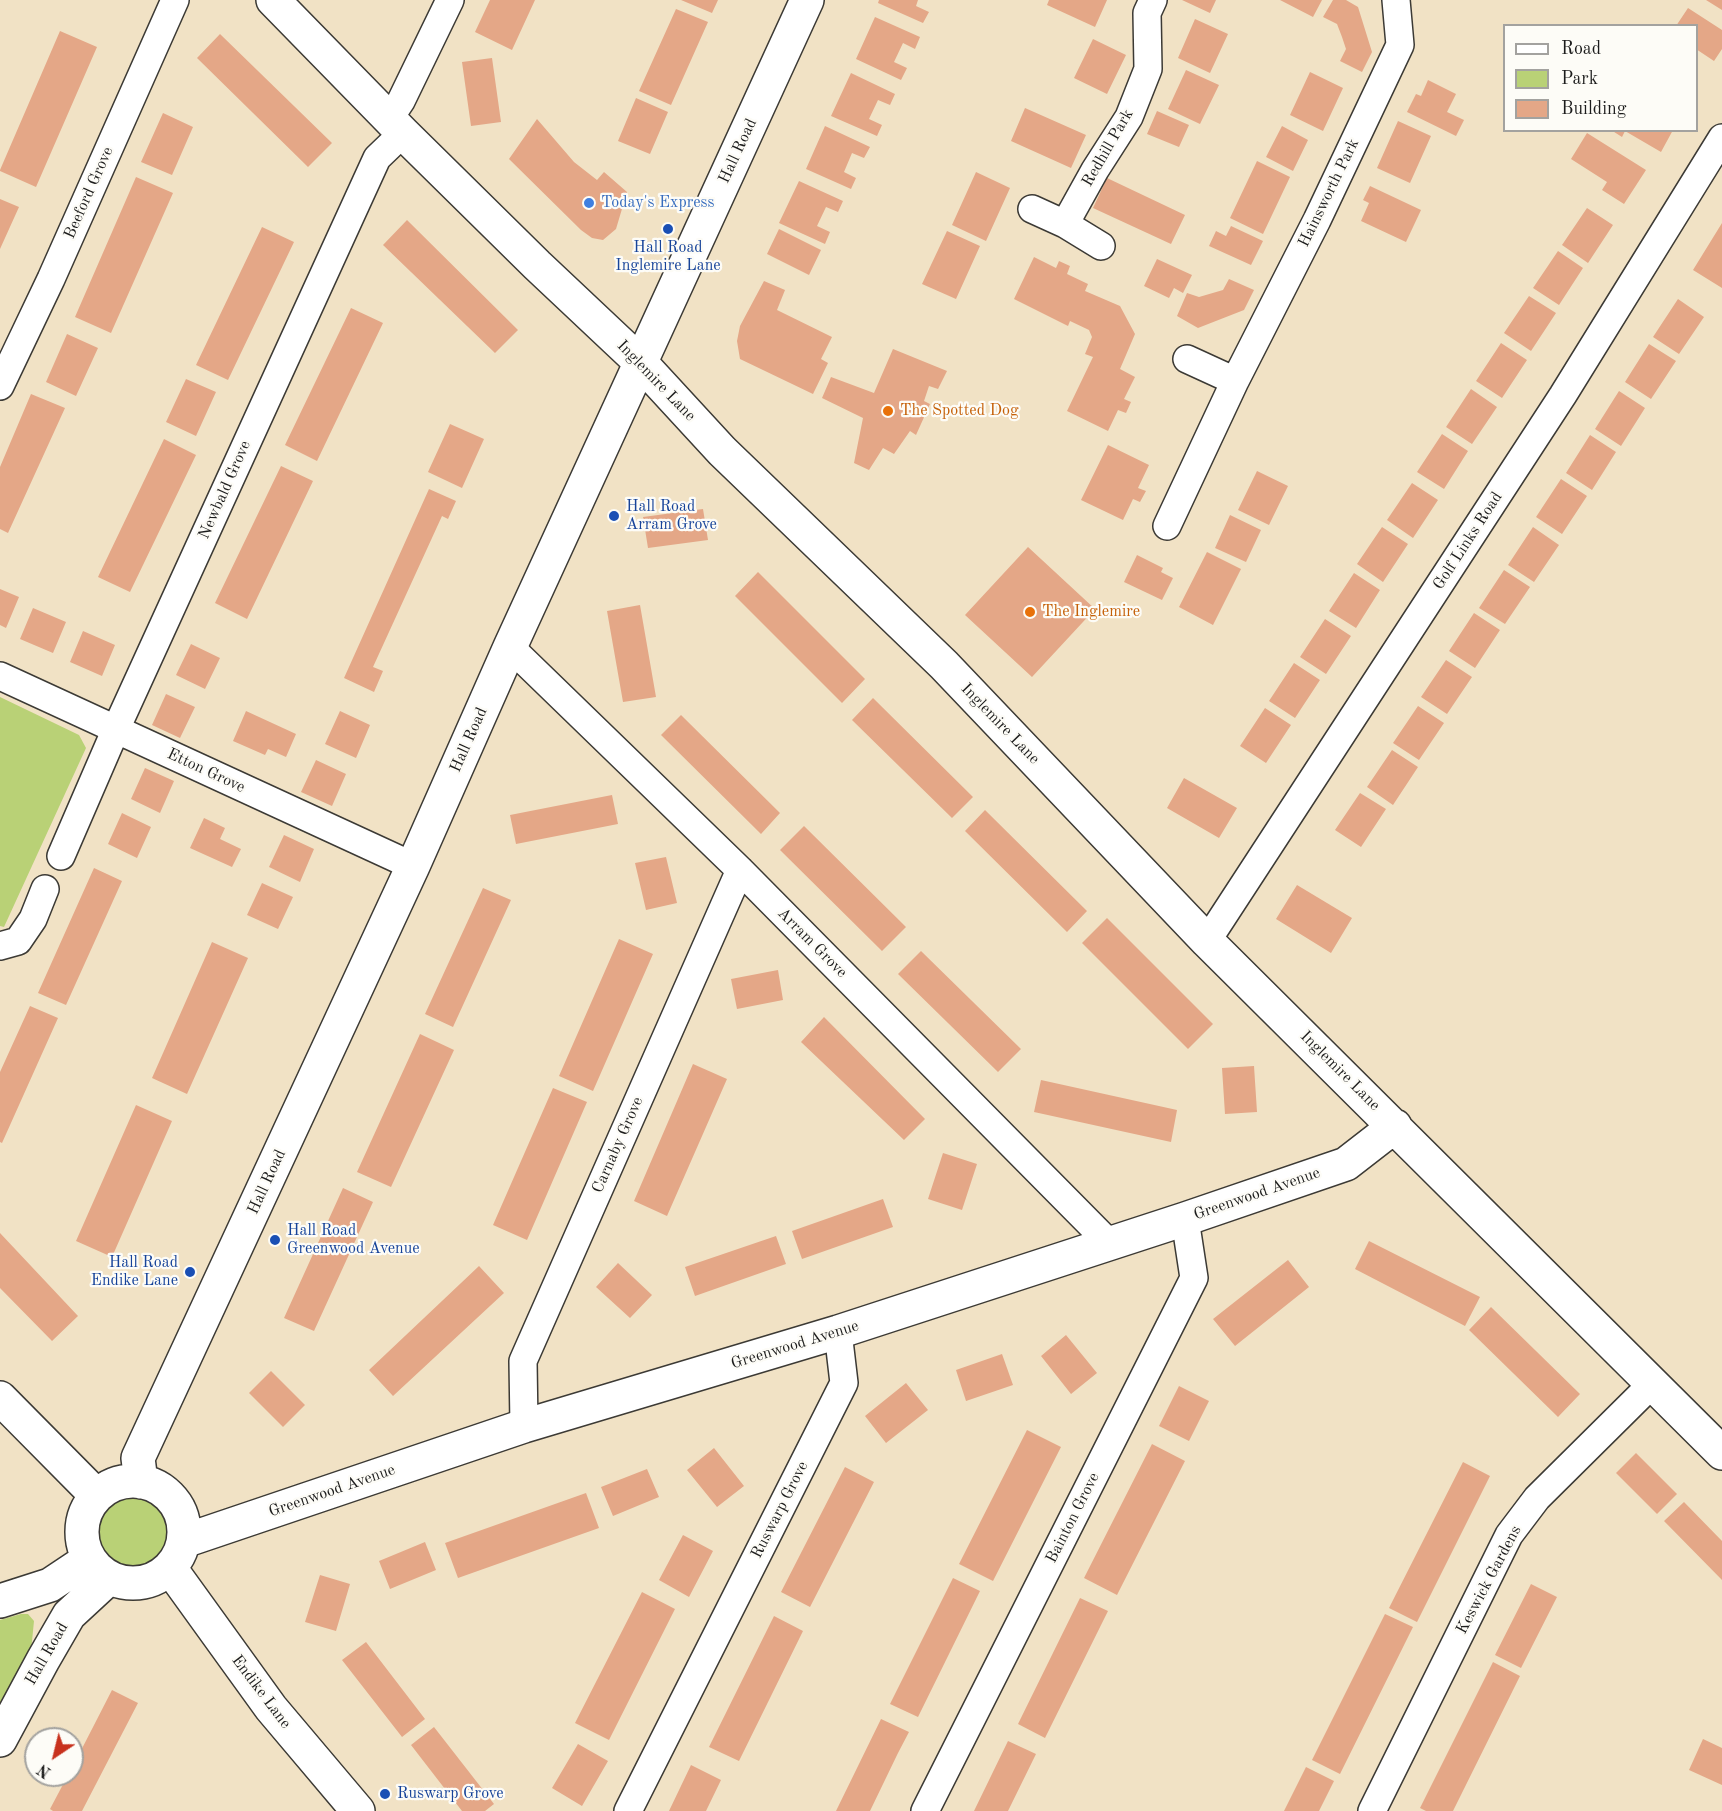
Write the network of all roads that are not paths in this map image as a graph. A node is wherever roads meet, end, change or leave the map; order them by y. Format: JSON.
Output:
{"nodes":[{"id":1,"x":175,"y":0,"type":"edge"},
{"id":2,"x":273,"y":0,"type":"edge"},
{"id":3,"x":450,"y":0,"type":"edge"},
{"id":4,"x":807,"y":0,"type":"edge"},
{"id":5,"x":1153,"y":0,"type":"edge"},
{"id":6,"x":1396,"y":0,"type":"edge"},
{"id":7,"x":396,"y":126,"type":"junction"},
{"id":8,"x":1722,"y":138,"type":"edge"},
{"id":9,"x":1032,"y":209,"type":"dead end"},
{"id":10,"x":1065,"y":224,"type":"junction"},
{"id":11,"x":1101,"y":246,"type":"dead end"},
{"id":12,"x":1187,"y":359,"type":"dead end"},
{"id":13,"x":640,"y":362,"type":"junction"},
{"id":14,"x":1235,"y":381,"type":"junction"},
{"id":15,"x":0,"y":386,"type":"edge"},
{"id":16,"x":1167,"y":526,"type":"dead end"},
{"id":17,"x":510,"y":647,"type":"junction"},
{"id":18,"x":0,"y":676,"type":"edge"},
{"id":19,"x":116,"y":729,"type":"junction"},
{"id":20,"x":61,"y":856,"type":"dead end"},
{"id":21,"x":413,"y":866,"type":"junction"},
{"id":22,"x":740,"y":870,"type":"junction"},
{"id":23,"x":45,"y":889,"type":"dead end"},
{"id":24,"x":1207,"y":941,"type":"junction"},
{"id":25,"x":0,"y":946,"type":"edge"},
{"id":26,"x":1395,"y":1126,"type":"junction"},
{"id":27,"x":1185,"y":1219,"type":"junction"},
{"id":28,"x":1109,"y":1243,"type":"junction"},
{"id":29,"x":838,"y":1332,"type":"junction"},
{"id":30,"x":1653,"y":1383,"type":"junction"},
{"id":31,"x":0,"y":1398,"type":"edge"},
{"id":32,"x":524,"y":1426,"type":"junction"},
{"id":33,"x":1722,"y":1453,"type":"edge"},
{"id":34,"x":141,"y":1482,"type":"junction"},
{"id":35,"x":96,"y":1496,"type":"junction"},
{"id":36,"x":177,"y":1555,"type":"junction"},
{"id":37,"x":99,"y":1569,"type":"junction"},
{"id":38,"x":0,"y":1601,"type":"edge"},
{"id":39,"x":0,"y":1740,"type":"edge"},
{"id":40,"x":358,"y":1811,"type":"edge"},
{"id":41,"x":628,"y":1811,"type":"edge"},
{"id":42,"x":925,"y":1811,"type":"edge"},
{"id":43,"x":1372,"y":1811,"type":"edge"}],
"edges":[{"from":1,"to":15,"type":"street","name":"Beeford Grove"},
{"from":2,"to":7,"type":"street","name":"Inglemire Lane"},
{"from":3,"to":7,"type":"street","name":"Newbald Grove"},
{"from":4,"to":13,"type":"street","name":"Hall Road"},
{"from":5,"to":10,"type":"street","name":"Redhill Park"},
{"from":6,"to":14,"type":"street","name":"Hainsworth Park"},
{"from":7,"to":13,"type":"street","name":"Inglemire Lane"},
{"from":7,"to":19,"type":"street","name":"Newbald Grove"},
{"from":8,"to":24,"type":"street","name":"Golf Links Road"},
{"from":9,"to":10,"type":"street"},
{"from":10,"to":11,"type":"street"},
{"from":12,"to":14,"type":"street"},
{"from":13,"to":17,"type":"street","name":"Hall Road"},
{"from":13,"to":24,"type":"street","name":"Inglemire Lane"},
{"from":14,"to":16,"type":"street","name":"Hainsworth Park"},
{"from":17,"to":21,"type":"street","name":"Hall Road"},
{"from":17,"to":22,"type":"street","name":"Arram Grove"},
{"from":18,"to":19,"type":"street","name":"Etton Grove"},
{"from":19,"to":20,"type":"street","name":"Newbald Grove"},
{"from":19,"to":21,"type":"street","name":"Etton Grove"},
{"from":21,"to":34,"type":"street","name":"Hall Road"},
{"from":22,"to":28,"type":"street","name":"Arram Grove"},
{"from":22,"to":32,"type":"street","name":"Carnaby Grove"},
{"from":23,"to":25,"type":"street"},
{"from":24,"to":26,"type":"street","name":"Inglemire Lane"},
{"from":26,"to":27,"type":"street","name":"Greenwood Avenue"},
{"from":26,"to":30,"type":"street","name":"Inglemire Lane"},
{"from":27,"to":28,"type":"street","name":"Greenwood Avenue"},
{"from":27,"to":42,"type":"street","name":"Bainton Grove"},
{"from":28,"to":29,"type":"street","name":"Greenwood Avenue"},
{"from":29,"to":32,"type":"street","name":"Greenwood Avenue"},
{"from":29,"to":41,"type":"street","name":"Ruswarp Grove"},
{"from":30,"to":33,"type":"street","name":"Inglemire Lane"},
{"from":30,"to":43,"type":"street","name":"Keswick Gardens"},
{"from":31,"to":35,"type":"street"},
{"from":32,"to":36,"type":"street","name":"Greenwood Avenue"},
{"from":34,"to":35,"type":"street"},
{"from":34,"to":36,"type":"street"},
{"from":35,"to":37,"type":"street"},
{"from":36,"to":37,"type":"street"},
{"from":36,"to":40,"type":"street","name":"Endike Lane"},
{"from":37,"to":38,"type":"street"},
{"from":37,"to":39,"type":"street","name":"Hall Road"}]}
